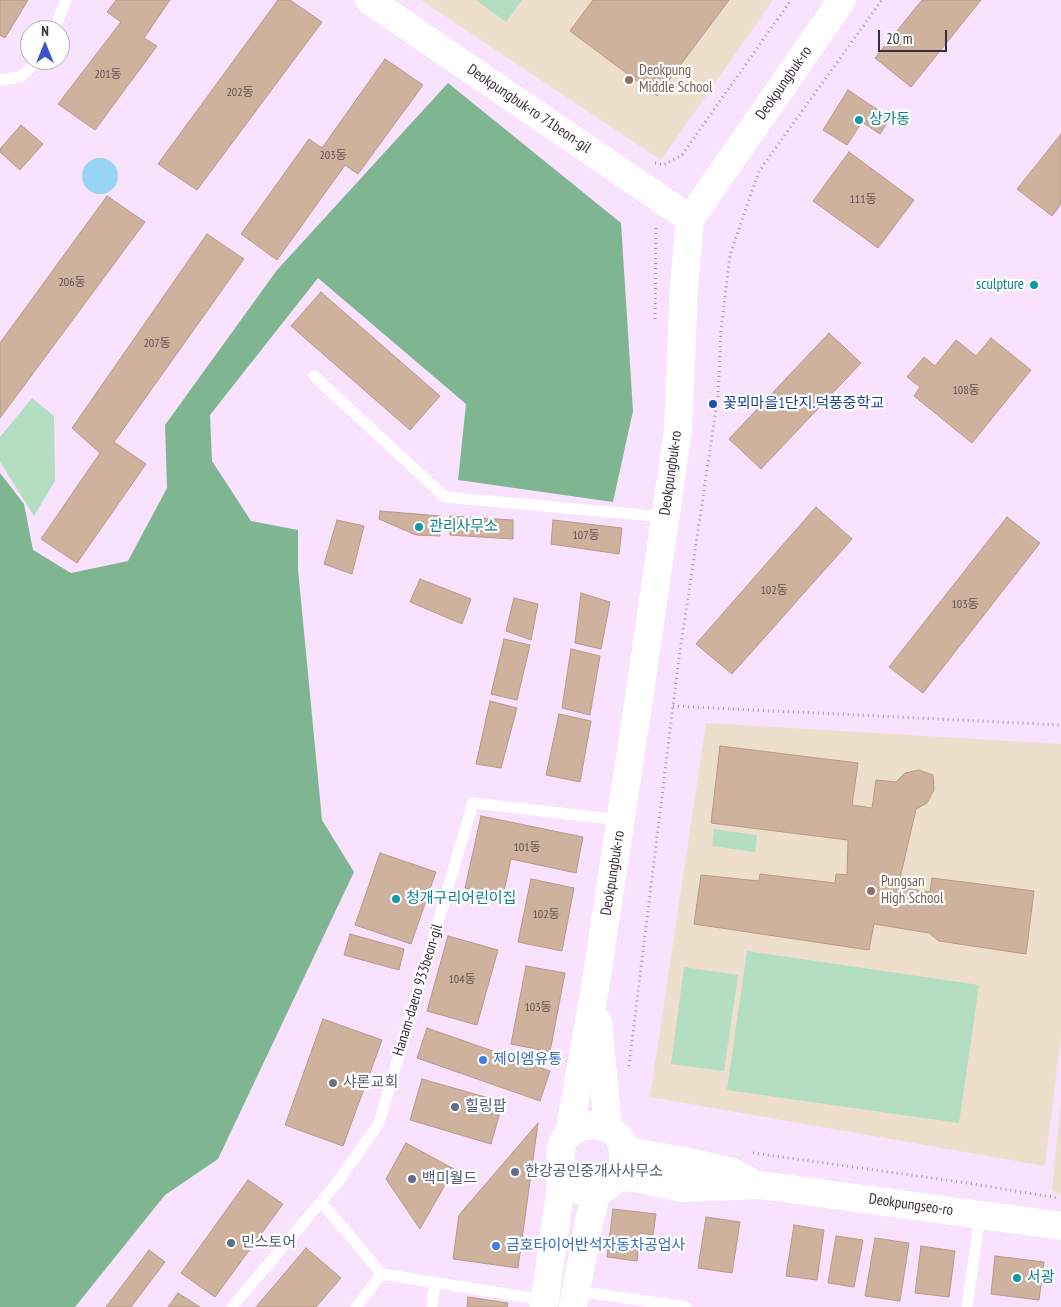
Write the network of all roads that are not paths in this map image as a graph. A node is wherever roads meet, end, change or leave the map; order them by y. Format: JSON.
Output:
{"nodes":[{"id":1,"x":66,"y":0,"type":"edge"},
{"id":2,"x":368,"y":0,"type":"edge"},
{"id":3,"x":842,"y":0,"type":"edge"},
{"id":4,"x":58,"y":20,"type":"edge"},
{"id":5,"x":28,"y":70,"type":"edge"},
{"id":6,"x":0,"y":80,"type":"edge"},
{"id":7,"x":690,"y":219,"type":"junction"},
{"id":8,"x":314,"y":376,"type":"dead end"},
{"id":9,"x":665,"y":517,"type":"junction"},
{"id":10,"x":621,"y":820,"type":"junction"},
{"id":11,"x":595,"y":988,"type":"junction"},
{"id":12,"x":569,"y":1134,"type":"junction"},
{"id":13,"x":615,"y":1136,"type":"junction"},
{"id":14,"x":562,"y":1170,"type":"junction"},
{"id":15,"x":606,"y":1185,"type":"junction"},
{"id":16,"x":760,"y":1185,"type":"junction"},
{"id":17,"x":321,"y":1202,"type":"junction"},
{"id":18,"x":980,"y":1215,"type":"junction"},
{"id":19,"x":1061,"y":1226,"type":"edge"},
{"id":20,"x":382,"y":1274,"type":"junction"},
{"id":21,"x":435,"y":1282,"type":"junction"},
{"id":22,"x":575,"y":1299,"type":"edge"},
{"id":23,"x":544,"y":1304,"type":"edge"},
{"id":24,"x":663,"y":1305,"type":"edge"},
{"id":25,"x":232,"y":1307,"type":"edge"},
{"id":26,"x":356,"y":1307,"type":"edge"},
{"id":27,"x":432,"y":1307,"type":"edge"},
{"id":28,"x":686,"y":1307,"type":"edge"},
{"id":29,"x":968,"y":1307,"type":"edge"}],
"edges":[{"from":1,"to":4,"type":"lane"},
{"from":2,"to":7,"type":"street","name":"Deokpungbuk-ro 71beon-gil"},
{"from":3,"to":7,"type":"street","name":"Deokpungbuk-ro"},
{"from":5,"to":6,"type":"lane"},
{"from":7,"to":9,"type":"street","name":"Deokpungbuk-ro"},
{"from":8,"to":9,"type":"lane"},
{"from":9,"to":10,"type":"street","name":"Deokpungbuk-ro"},
{"from":10,"to":11,"type":"street","name":"Deokpungbuk-ro"},
{"from":10,"to":17,"type":"lane","name":"Hanam-daero 933beon-gil"},
{"from":11,"to":12,"type":"street","name":"Deokpungbuk-ro"},
{"from":11,"to":13,"type":"street","name":"Deokpungbuk-ro"},
{"from":12,"to":13,"type":"street"},
{"from":12,"to":14,"type":"street","name":"Deokpungbuk-ro"},
{"from":13,"to":15,"type":"street","name":"Deokpungbuk-ro"},
{"from":13,"to":16,"type":"street","name":"Deokpungseo-ro"},
{"from":14,"to":15,"type":"street"},
{"from":14,"to":23,"type":"street","name":"Deokpungbuk-ro"},
{"from":15,"to":16,"type":"street","name":"Deokpungseo-ro"},
{"from":15,"to":22,"type":"street","name":"Deokpungbuk-ro"},
{"from":16,"to":18,"type":"street","name":"Deokpungseo-ro"},
{"from":17,"to":20,"type":"lane"},
{"from":17,"to":25,"type":"lane","name":"Hanam-daero 933beon-gil"},
{"from":18,"to":19,"type":"street","name":"Deokpungseo-ro"},
{"from":18,"to":29,"type":"lane"},
{"from":20,"to":21,"type":"lane"},
{"from":20,"to":26,"type":"lane"},
{"from":21,"to":23,"type":"lane"},
{"from":21,"to":27,"type":"lane"},
{"from":22,"to":24,"type":"lane"},
{"from":24,"to":28,"type":"lane"}]}
